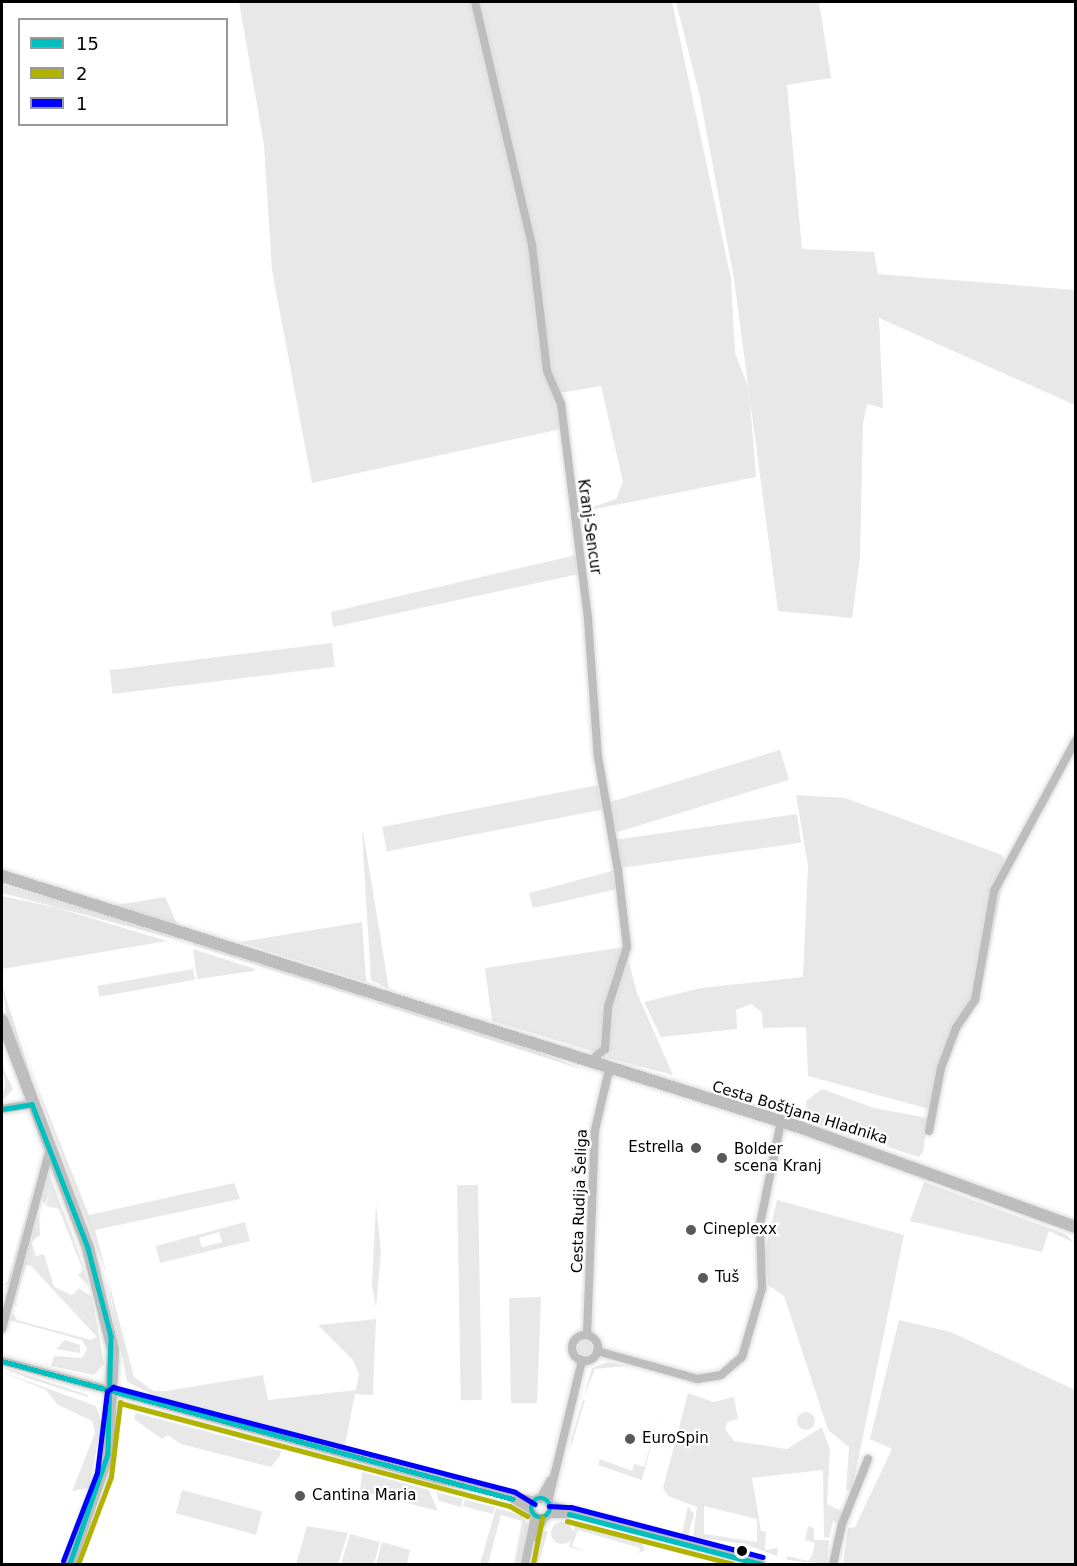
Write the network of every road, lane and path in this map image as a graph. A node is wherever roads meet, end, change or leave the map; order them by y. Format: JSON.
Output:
{"nodes":[{"id":1,"x":475,"y":2,"type":"edge"},
{"id":2,"x":1076,"y":740,"type":"edge"},
{"id":3,"x":4,"y":880,"type":"edge"},
{"id":4,"x":2,"y":1020,"type":"edge"},
{"id":5,"x":596,"y":1056,"type":"dead end"},
{"id":6,"x":609,"y":1070,"type":"junction"},
{"id":7,"x":32,"y":1104,"type":"junction"},
{"id":8,"x":2,"y":1109,"type":"edge"},
{"id":9,"x":780,"y":1122,"type":"junction"},
{"id":10,"x":929,"y":1131,"type":"dead end"},
{"id":11,"x":50,"y":1148,"type":"junction"},
{"id":12,"x":1076,"y":1227,"type":"edge"},
{"id":13,"x":2,"y":1329,"type":"edge"},
{"id":14,"x":587,"y":1335,"type":"junction"},
{"id":15,"x":597,"y":1352,"type":"junction"},
{"id":16,"x":582,"y":1360,"type":"junction"},
{"id":17,"x":2,"y":1361,"type":"edge"},
{"id":18,"x":114,"y":1394,"type":"junction"},
{"id":19,"x":868,"y":1459,"type":"dead end"},
{"id":20,"x":513,"y":1499,"type":"junction"},
{"id":21,"x":544,"y":1501,"type":"junction"},
{"id":22,"x":533,"y":1513,"type":"junction"},
{"id":23,"x":569,"y":1514,"type":"junction"},
{"id":24,"x":547,"y":1516,"type":"junction"},
{"id":25,"x":534,"y":1537,"type":"junction"},
{"id":26,"x":70,"y":1564,"type":"edge"},
{"id":27,"x":525,"y":1564,"type":"edge"},
{"id":28,"x":761,"y":1564,"type":"edge"},
{"id":29,"x":833,"y":1564,"type":"edge"}],
"edges":[{"from":1,"to":5,"type":"street","name":"Kranj-Sencur"},
{"from":2,"to":10,"type":"street"},
{"from":3,"to":6,"type":"main road","name":"Cesta Boštjana Hladnika"},
{"from":4,"to":7,"type":"main road"},
{"from":6,"to":9,"type":"main road","name":"Cesta Boštjana Hladnika"},
{"from":6,"to":14,"type":"street","name":"Cesta Rudija Šeliga"},
{"from":7,"to":8,"type":"street"},
{"from":7,"to":11,"type":"main road"},
{"from":9,"to":12,"type":"main road","name":"Cesta Boštjana Hladnika"},
{"from":9,"to":15,"type":"street"},
{"from":11,"to":13,"type":"street"},
{"from":11,"to":18,"type":"main road"},
{"from":14,"to":15,"type":"street"},
{"from":14,"to":16,"type":"street"},
{"from":15,"to":16,"type":"street"},
{"from":16,"to":21,"type":"street"},
{"from":17,"to":18,"type":"street"},
{"from":18,"to":20,"type":"street"},
{"from":18,"to":26,"type":"main road"},
{"from":19,"to":29,"type":"street"},
{"from":20,"to":21,"type":"street"},
{"from":20,"to":22,"type":"street"},
{"from":21,"to":22,"type":"street"},
{"from":21,"to":23,"type":"street"},
{"from":21,"to":24,"type":"street"},
{"from":22,"to":24,"type":"street"},
{"from":22,"to":25,"type":"street"},
{"from":23,"to":24,"type":"street"},
{"from":23,"to":28,"type":"street"},
{"from":24,"to":25,"type":"street"},
{"from":25,"to":27,"type":"street"}]}
